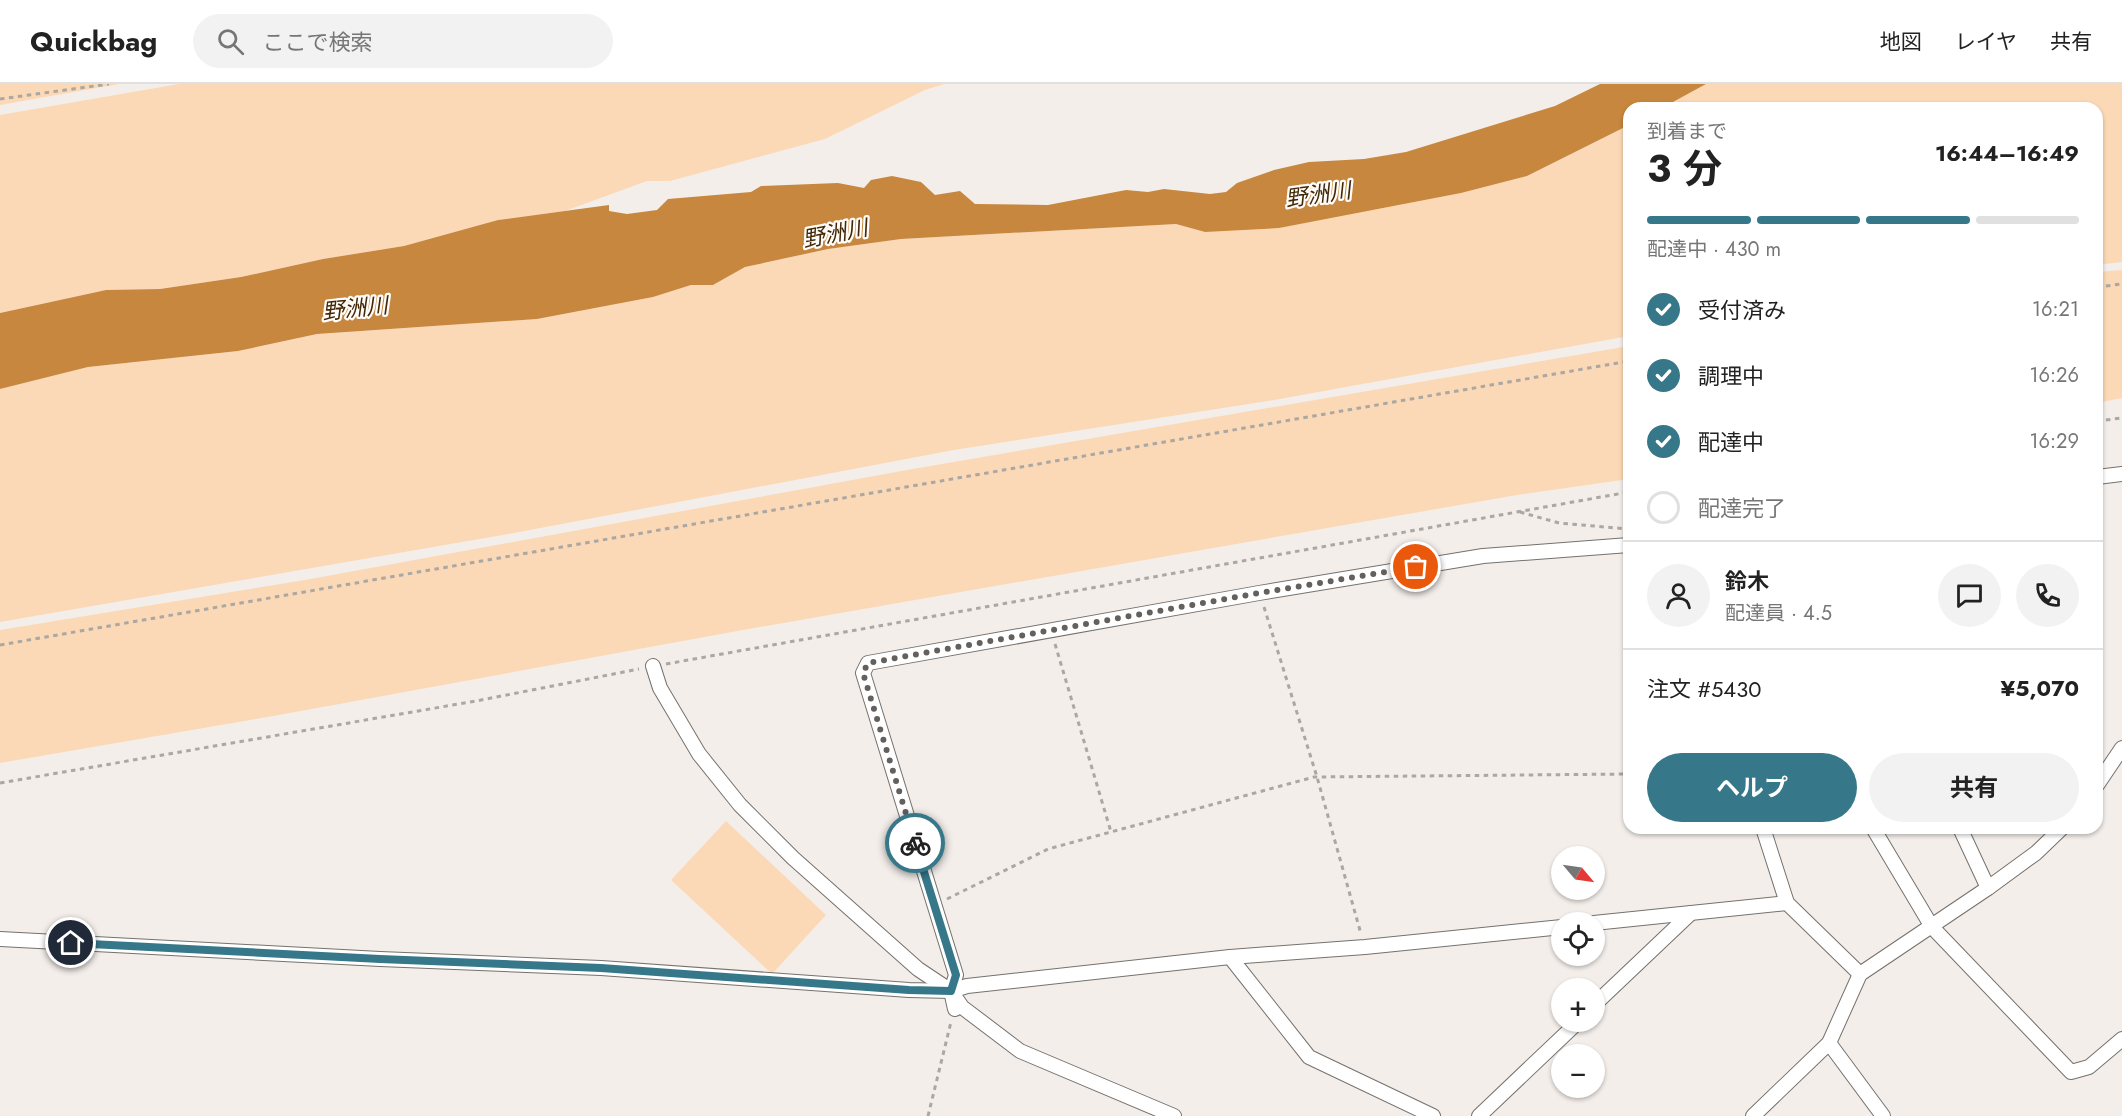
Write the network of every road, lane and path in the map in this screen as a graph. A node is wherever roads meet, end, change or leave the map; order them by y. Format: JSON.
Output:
{"nodes":[{"id":1,"x":109,"y":84,"type":"edge"},
{"id":2,"x":0,"y":99,"type":"edge"},
{"id":3,"x":2122,"y":284,"type":"edge"},
{"id":4,"x":2103,"y":286,"type":"edge"},
{"id":5,"x":1623,"y":362,"type":"edge"},
{"id":6,"x":2122,"y":418,"type":"edge"},
{"id":7,"x":2103,"y":420,"type":"edge"},
{"id":8,"x":2122,"y":474,"type":"edge"},
{"id":9,"x":2103,"y":476,"type":"edge"},
{"id":10,"x":1623,"y":493,"type":"edge"},
{"id":11,"x":1518,"y":511,"type":"junction"},
{"id":12,"x":1623,"y":528,"type":"edge"},
{"id":13,"x":1623,"y":545,"type":"edge"},
{"id":14,"x":1259,"y":593,"type":"junction"},
{"id":15,"x":1051,"y":629,"type":"junction"},
{"id":16,"x":0,"y":645,"type":"edge"},
{"id":17,"x":654,"y":666,"type":"junction"},
{"id":18,"x":2122,"y":748,"type":"edge"},
{"id":19,"x":1623,"y":774,"type":"edge"},
{"id":20,"x":2103,"y":775,"type":"edge"},
{"id":21,"x":1317,"y":777,"type":"junction"},
{"id":22,"x":0,"y":783,"type":"edge"},
{"id":23,"x":1112,"y":832,"type":"junction"},
{"id":24,"x":1765,"y":834,"type":"edge"},
{"id":25,"x":1878,"y":834,"type":"edge"},
{"id":26,"x":1963,"y":834,"type":"edge"},
{"id":27,"x":2056,"y":834,"type":"edge"},
{"id":28,"x":1988,"y":888,"type":"junction"},
{"id":29,"x":1786,"y":903,"type":"junction"},
{"id":30,"x":934,"y":905,"type":"junction"},
{"id":31,"x":1692,"y":913,"type":"junction"},
{"id":32,"x":1605,"y":922,"type":"edge"},
{"id":33,"x":1932,"y":927,"type":"junction"},
{"id":34,"x":1551,"y":928,"type":"edge"},
{"id":35,"x":0,"y":939,"type":"edge"},
{"id":36,"x":1365,"y":948,"type":"junction"},
{"id":37,"x":1230,"y":957,"type":"junction"},
{"id":38,"x":1860,"y":974,"type":"junction"},
{"id":39,"x":951,"y":991,"type":"junction"},
{"id":40,"x":1605,"y":995,"type":"edge"},
{"id":41,"x":955,"y":1009,"type":"joint"},
{"id":42,"x":1567,"y":1032,"type":"edge"},
{"id":43,"x":2122,"y":1039,"type":"edge"},
{"id":44,"x":1829,"y":1043,"type":"junction"},
{"id":45,"x":928,"y":1116,"type":"edge"},
{"id":46,"x":1174,"y":1116,"type":"edge"},
{"id":47,"x":1433,"y":1116,"type":"edge"},
{"id":48,"x":1479,"y":1116,"type":"edge"},
{"id":49,"x":1753,"y":1116,"type":"edge"},
{"id":50,"x":1882,"y":1116,"type":"edge"}],
"edges":[{"from":1,"to":2,"type":"path"},
{"from":3,"to":4,"type":"path"},
{"from":5,"to":16,"type":"path"},
{"from":6,"to":7,"type":"path"},
{"from":8,"to":9,"type":"street"},
{"from":10,"to":11,"type":"path"},
{"from":11,"to":12,"type":"path"},
{"from":11,"to":17,"type":"path"},
{"from":13,"to":14,"type":"street"},
{"from":14,"to":15,"type":"street"},
{"from":14,"to":21,"type":"path"},
{"from":15,"to":23,"type":"path"},
{"from":15,"to":30,"type":"street"},
{"from":17,"to":22,"type":"path"},
{"from":17,"to":39,"type":"street"},
{"from":18,"to":20,"type":"street"},
{"from":19,"to":21,"type":"path"},
{"from":21,"to":23,"type":"path"},
{"from":21,"to":36,"type":"path"},
{"from":23,"to":30,"type":"path"},
{"from":24,"to":29,"type":"street"},
{"from":25,"to":33,"type":"street"},
{"from":26,"to":28,"type":"street"},
{"from":27,"to":28,"type":"street"},
{"from":28,"to":33,"type":"street"},
{"from":29,"to":31,"type":"street"},
{"from":29,"to":38,"type":"street"},
{"from":30,"to":39,"type":"street"},
{"from":31,"to":32,"type":"street"},
{"from":31,"to":40,"type":"street"},
{"from":33,"to":38,"type":"street"},
{"from":33,"to":43,"type":"street"},
{"from":34,"to":36,"type":"street"},
{"from":35,"to":39,"type":"street"},
{"from":36,"to":37,"type":"street"},
{"from":37,"to":39,"type":"street"},
{"from":37,"to":47,"type":"street"},
{"from":38,"to":44,"type":"street"},
{"from":39,"to":41,"type":"street"},
{"from":39,"to":46,"type":"street"},
{"from":41,"to":45,"type":"path"},
{"from":42,"to":48,"type":"street"},
{"from":44,"to":49,"type":"street"},
{"from":44,"to":50,"type":"street"}]}
